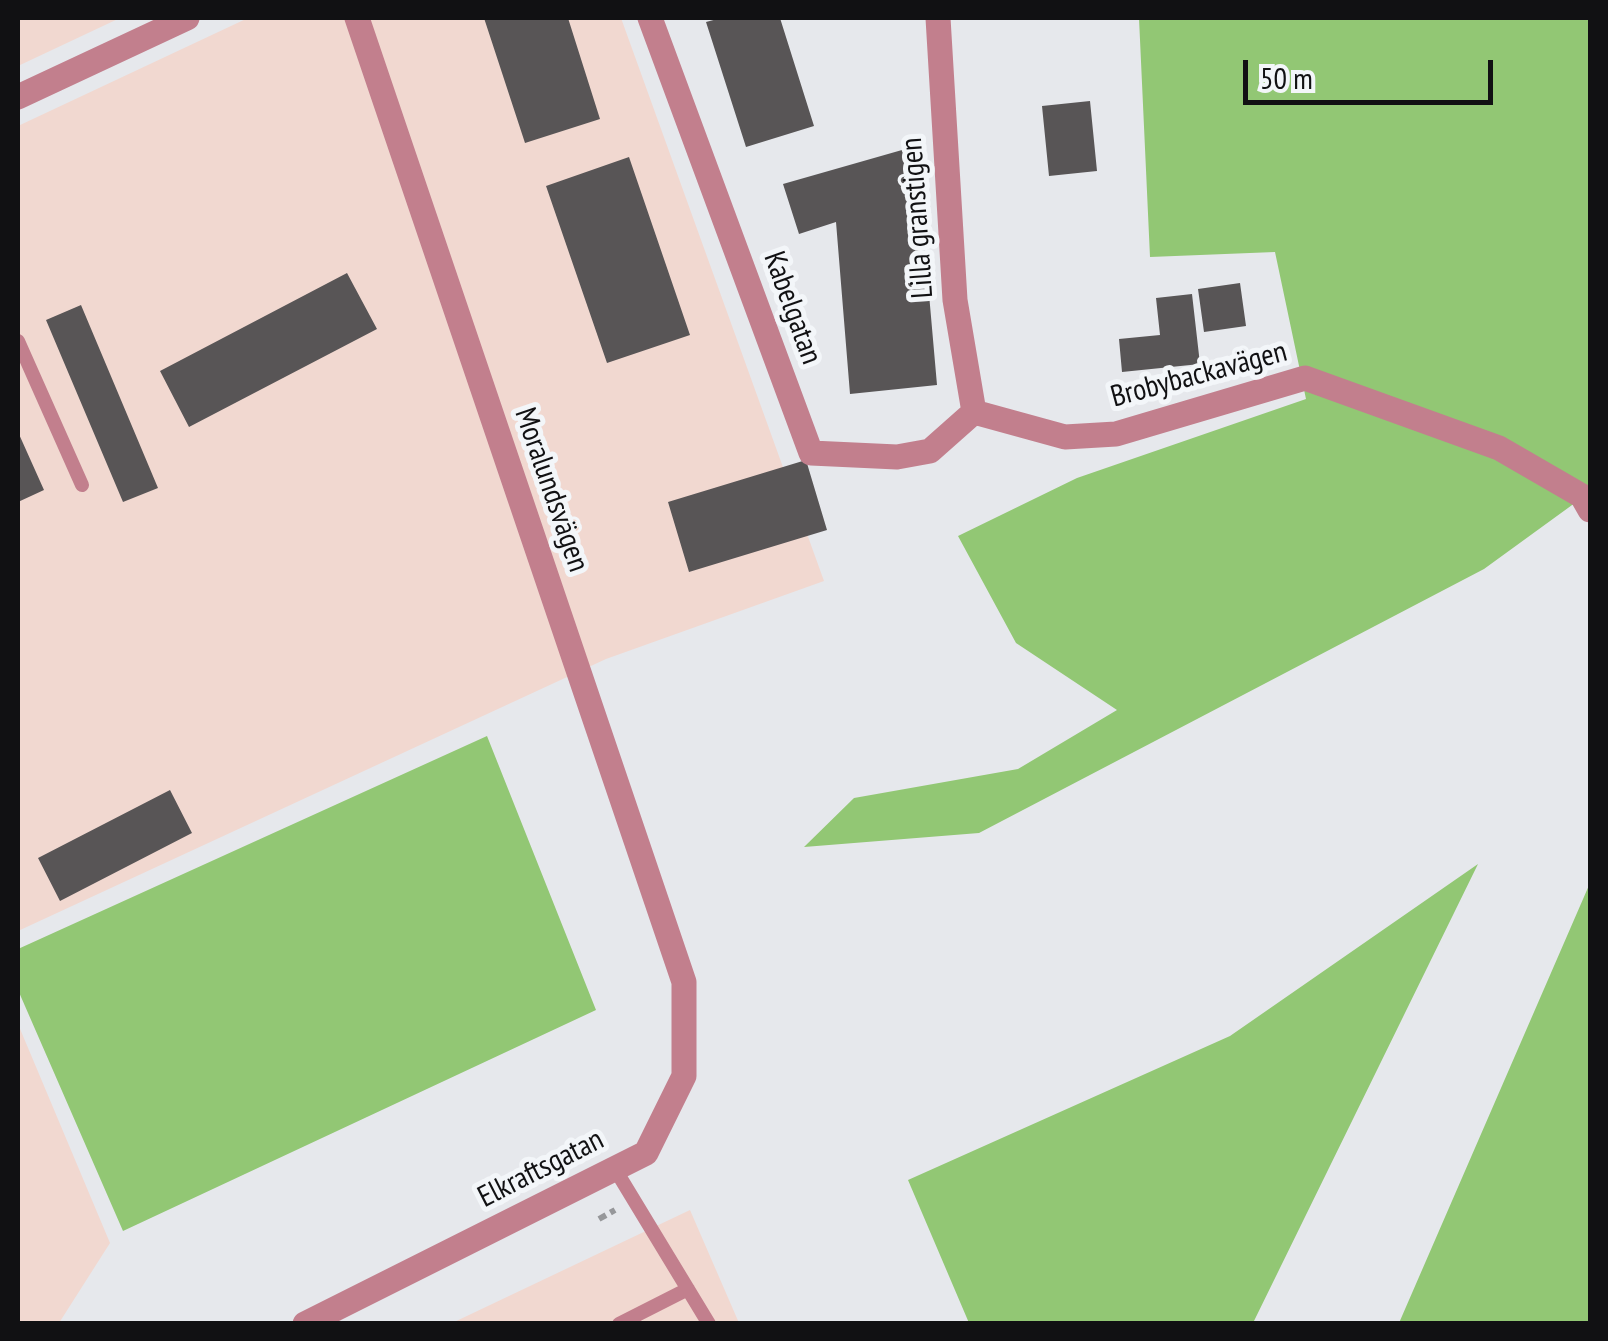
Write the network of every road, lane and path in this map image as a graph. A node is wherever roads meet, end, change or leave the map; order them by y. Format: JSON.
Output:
{"nodes":[{"id":1,"x":357,"y":18,"type":"edge"},
{"id":2,"x":650,"y":18,"type":"edge"},
{"id":3,"x":938,"y":18,"type":"edge"},
{"id":4,"x":182,"y":19,"type":"edge"},
{"id":5,"x":18,"y":96,"type":"edge"},
{"id":6,"x":18,"y":341,"type":"edge"},
{"id":7,"x":974,"y":412,"type":"junction"},
{"id":8,"x":82,"y":485,"type":"dead end"},
{"id":9,"x":1590,"y":510,"type":"edge"},
{"id":10,"x":684,"y":982,"type":"joint"},
{"id":11,"x":615,"y":1169,"type":"junction"},
{"id":12,"x":688,"y":1290,"type":"junction"},
{"id":13,"x":305,"y":1324,"type":"edge"},
{"id":14,"x":620,"y":1324,"type":"edge"},
{"id":15,"x":709,"y":1324,"type":"edge"}],
"edges":[{"from":1,"to":10,"type":"street","name":"Moralundsvägen"},
{"from":2,"to":7,"type":"street","name":"Kabelgatan"},
{"from":3,"to":7,"type":"street","name":"Lilla granstigen"},
{"from":4,"to":5,"type":"street"},
{"from":6,"to":8,"type":"lane"},
{"from":7,"to":9,"type":"street","name":"Brobybackavägen"},
{"from":10,"to":11,"type":"street","name":"Elkraftsgatan"},
{"from":11,"to":12,"type":"lane"},
{"from":11,"to":13,"type":"street","name":"Elkraftsgatan"},
{"from":12,"to":14,"type":"lane"},
{"from":12,"to":15,"type":"lane"}]}
